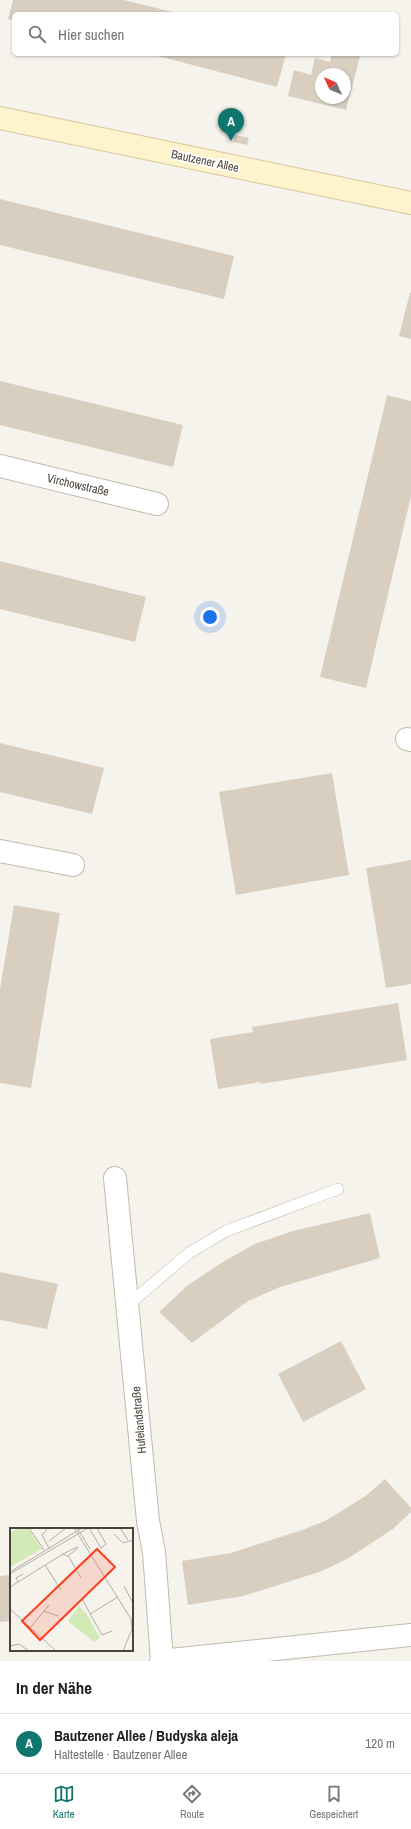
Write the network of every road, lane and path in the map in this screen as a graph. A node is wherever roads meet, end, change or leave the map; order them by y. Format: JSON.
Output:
{"nodes":[{"id":1,"x":0,"y":118,"type":"edge"},
{"id":2,"x":411,"y":203,"type":"edge"},
{"id":3,"x":0,"y":466,"type":"edge"},
{"id":4,"x":156,"y":504,"type":"dead end"},
{"id":5,"x":0,"y":851,"type":"edge"},
{"id":6,"x":73,"y":865,"type":"dead end"},
{"id":7,"x":116,"y":1178,"type":"dead end"},
{"id":8,"x":338,"y":1189,"type":"dead end"},
{"id":9,"x":128,"y":1305,"type":"junction"},
{"id":10,"x":411,"y":1635,"type":"edge"},
{"id":11,"x":162,"y":1661,"type":"edge"}],
"edges":[{"from":1,"to":2,"type":"street","name":"Bautzener Allee"},
{"from":3,"to":4,"type":"street","name":"Virchowstraße"},
{"from":5,"to":6,"type":"street"},
{"from":7,"to":9,"type":"street","name":"Hufelandstraße"},
{"from":8,"to":9,"type":"lane"},
{"from":9,"to":11,"type":"street","name":"Hufelandstraße"},
{"from":10,"to":11,"type":"street","name":"Hufelandstraße"}]}
